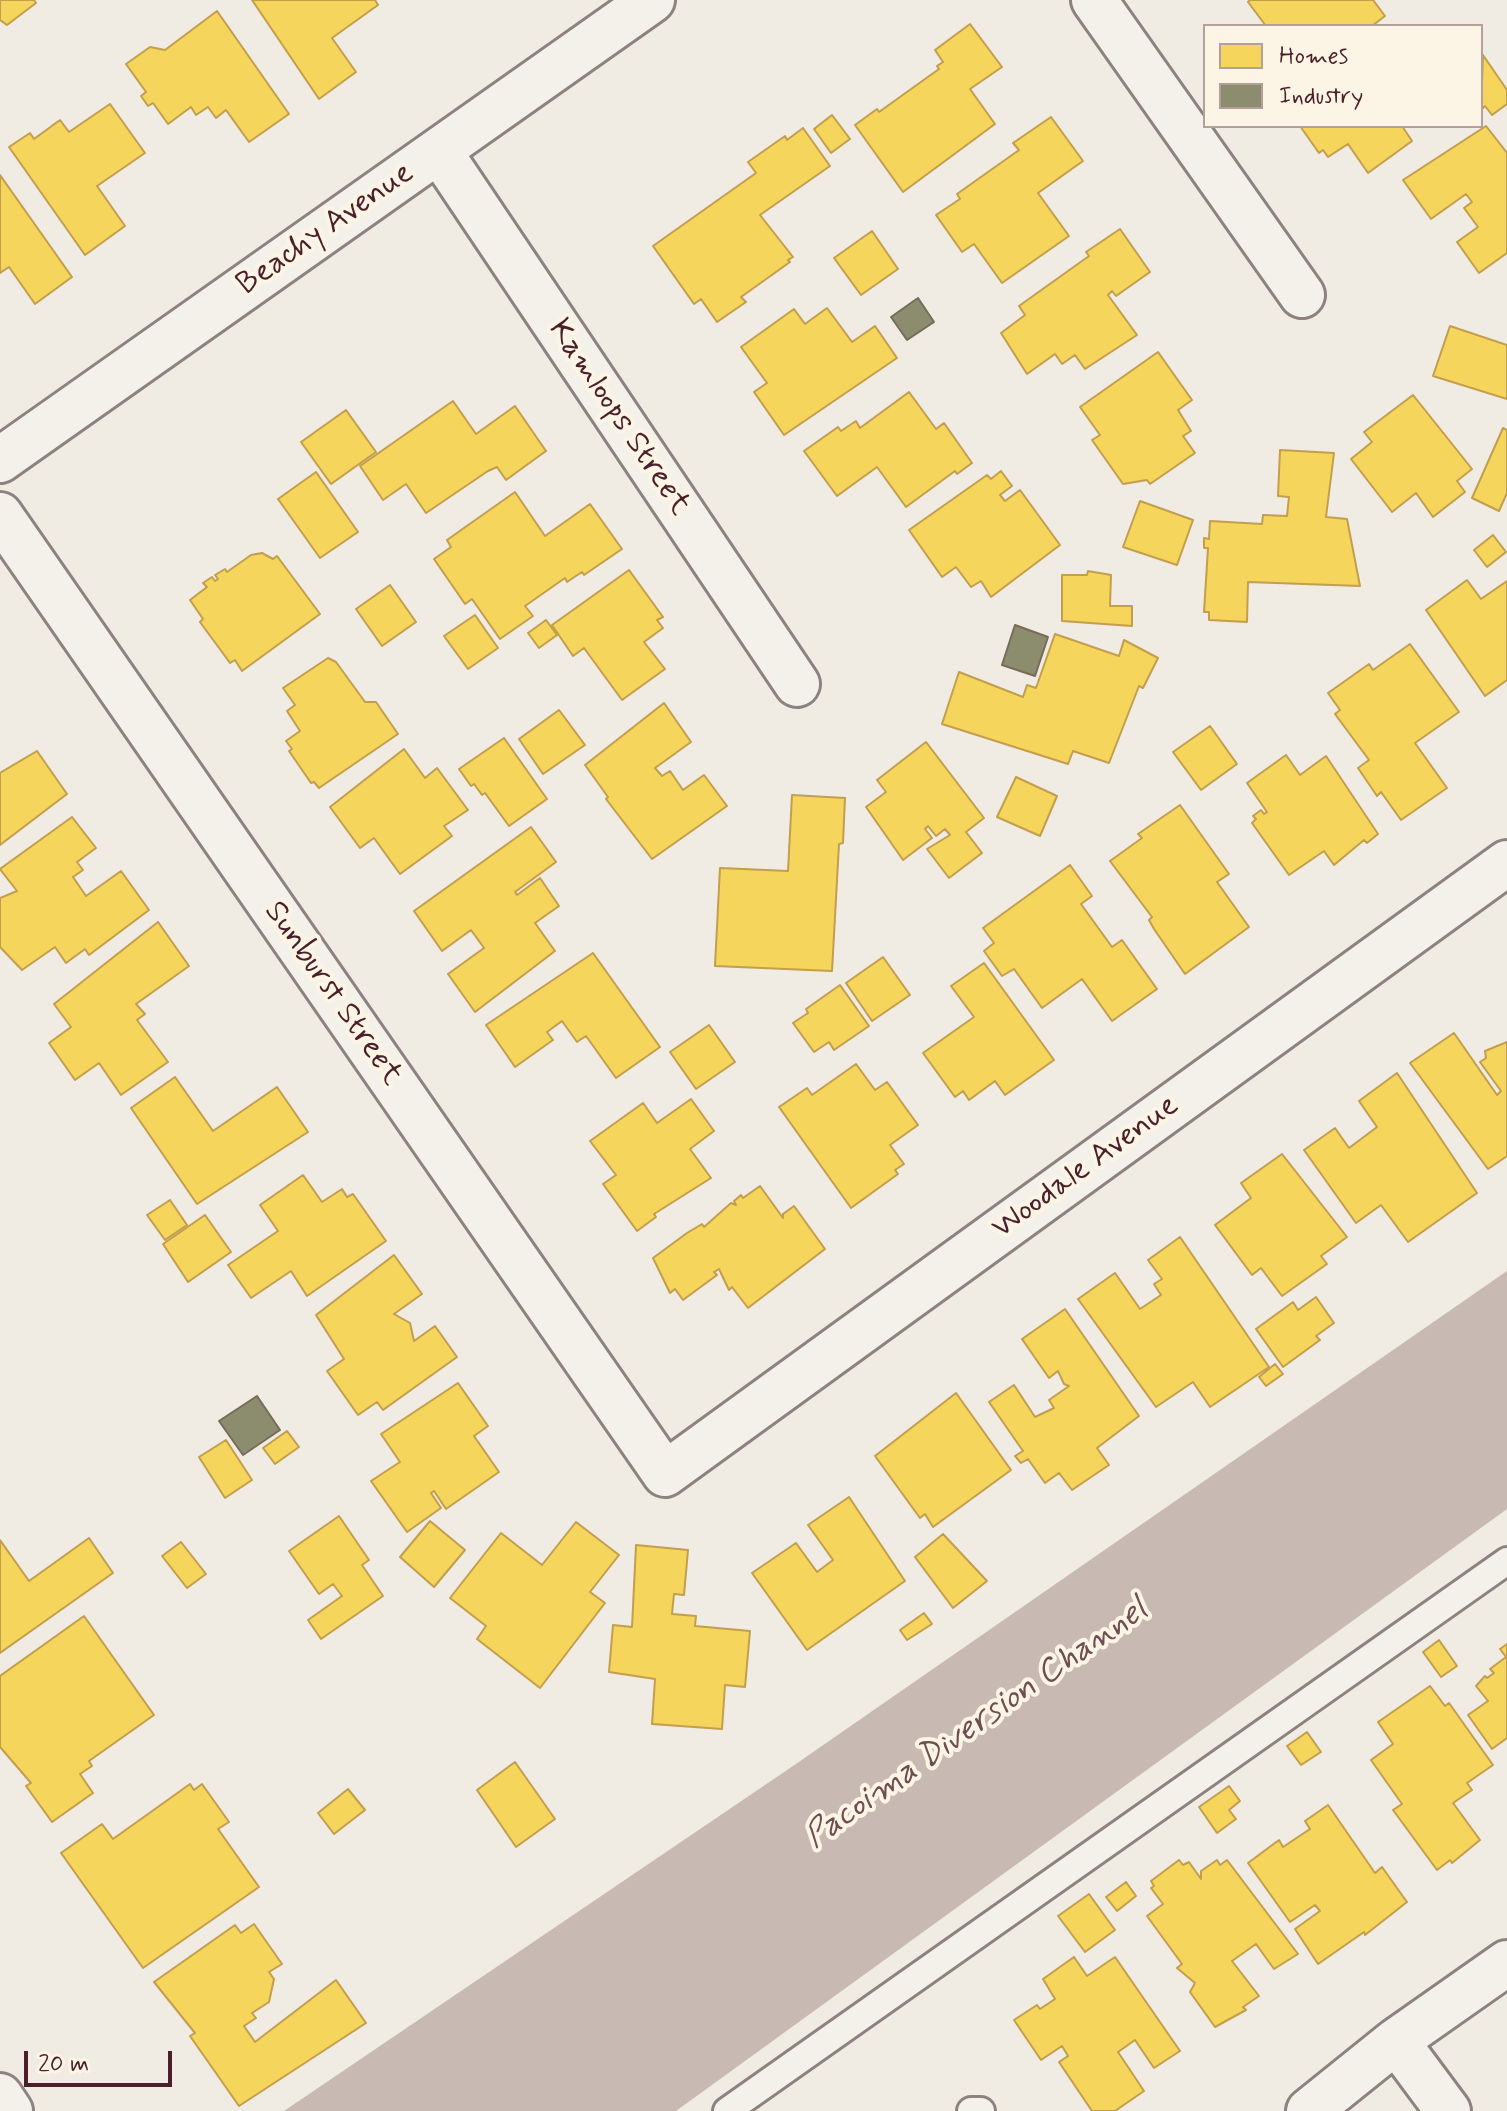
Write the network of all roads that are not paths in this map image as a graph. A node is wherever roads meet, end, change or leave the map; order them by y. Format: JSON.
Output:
{"nodes":[{"id":1,"x":652,"y":0,"type":"edge"},
{"id":2,"x":1094,"y":0,"type":"edge"},
{"id":3,"x":439,"y":151,"type":"junction"},
{"id":4,"x":1302,"y":295,"type":"dead end"},
{"id":5,"x":0,"y":460,"type":"edge"},
{"id":6,"x":0,"y":515,"type":"edge"},
{"id":7,"x":797,"y":684,"type":"dead end"},
{"id":8,"x":1507,"y":863,"type":"edge"},
{"id":9,"x":665,"y":1474,"type":"joint"},
{"id":10,"x":1507,"y":1561,"type":"edge"},
{"id":11,"x":1507,"y":1963,"type":"edge"},
{"id":12,"x":1396,"y":2041,"type":"junction"},
{"id":13,"x":0,"y":2096,"type":"edge"},
{"id":14,"x":10,"y":2111,"type":"edge"},
{"id":15,"x":727,"y":2111,"type":"edge"},
{"id":16,"x":971,"y":2111,"type":"edge"},
{"id":17,"x":981,"y":2111,"type":"edge"},
{"id":18,"x":1309,"y":2111,"type":"edge"},
{"id":19,"x":1448,"y":2111,"type":"edge"}],
"edges":[{"from":1,"to":3,"type":"street","name":"Beachy Avenue"},
{"from":2,"to":4,"type":"street"},
{"from":3,"to":5,"type":"street","name":"Beachy Avenue"},
{"from":3,"to":7,"type":"street","name":"Kamloops Street"},
{"from":6,"to":9,"type":"street","name":"Sunburst Street"},
{"from":8,"to":9,"type":"street","name":"Woodale Avenue"},
{"from":10,"to":15,"type":"lane"},
{"from":11,"to":12,"type":"street"},
{"from":12,"to":18,"type":"street"},
{"from":12,"to":19,"type":"street"},
{"from":13,"to":14,"type":"street"},
{"from":16,"to":17,"type":"lane"}]}
